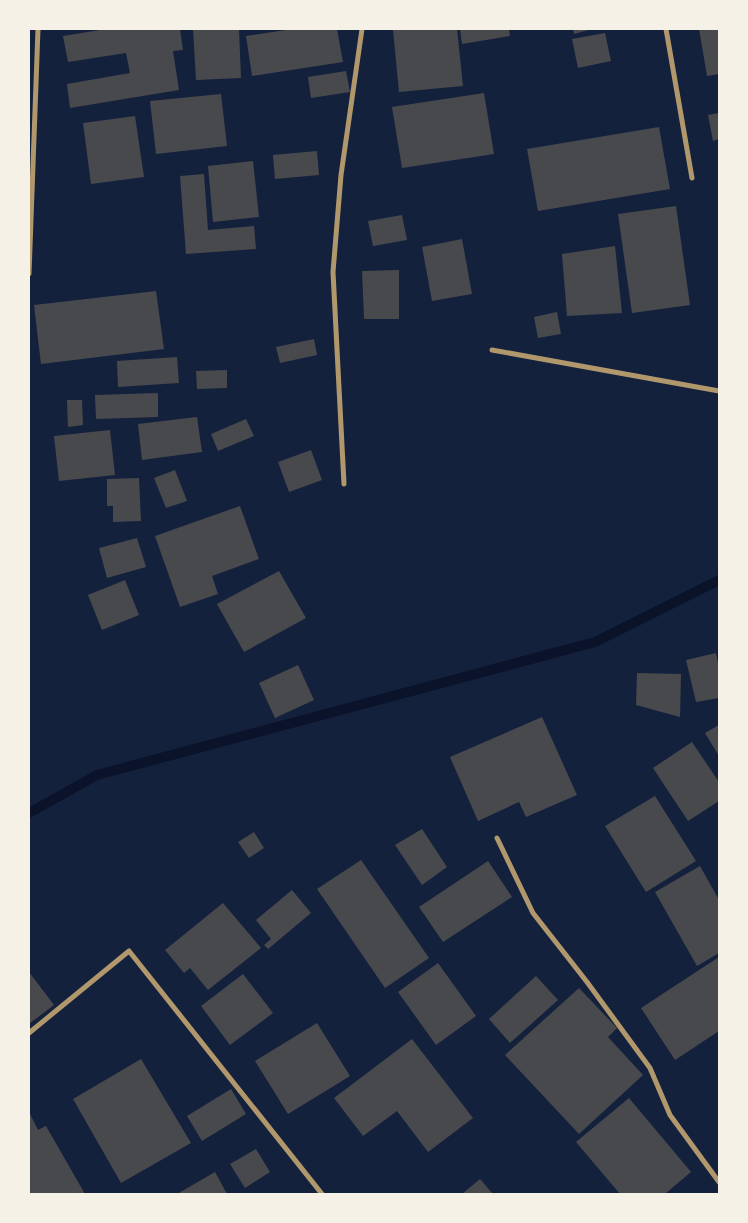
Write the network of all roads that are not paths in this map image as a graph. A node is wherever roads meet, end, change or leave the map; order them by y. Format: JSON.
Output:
{"nodes":[{"id":1,"x":38,"y":29,"type":"edge"},
{"id":2,"x":362,"y":29,"type":"edge"},
{"id":3,"x":666,"y":29,"type":"edge"},
{"id":4,"x":692,"y":178,"type":"dead end"},
{"id":5,"x":29,"y":274,"type":"edge"},
{"id":6,"x":492,"y":350,"type":"dead end"},
{"id":7,"x":719,"y":391,"type":"edge"},
{"id":8,"x":344,"y":484,"type":"dead end"},
{"id":9,"x":497,"y":838,"type":"dead end"},
{"id":10,"x":29,"y":1032,"type":"edge"},
{"id":11,"x":719,"y":1182,"type":"edge"},
{"id":12,"x":322,"y":1194,"type":"edge"}],
"edges":[{"from":1,"to":5,"type":"street"},
{"from":2,"to":8,"type":"street"},
{"from":3,"to":4,"type":"street"},
{"from":6,"to":7,"type":"street"},
{"from":9,"to":11,"type":"street"},
{"from":10,"to":12,"type":"street"}]}
